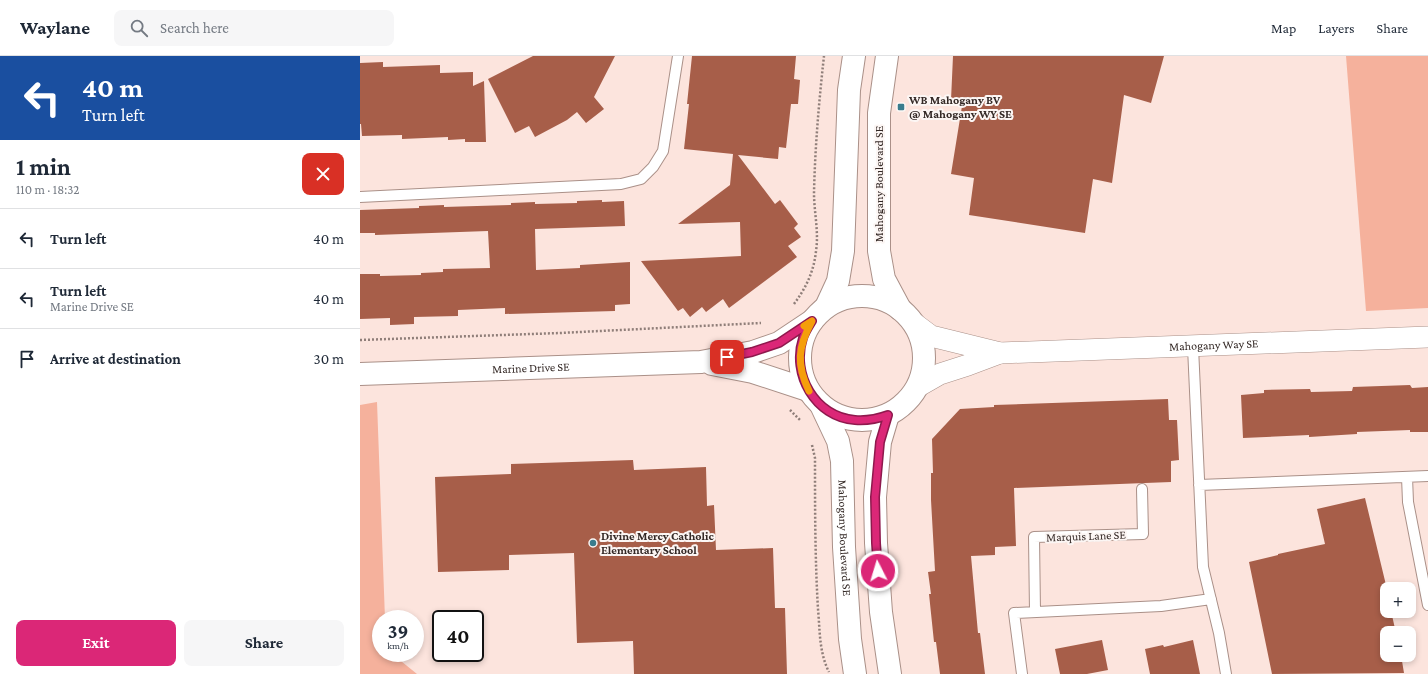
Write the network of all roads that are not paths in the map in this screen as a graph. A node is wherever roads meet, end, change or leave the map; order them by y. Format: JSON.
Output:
{"nodes":[{"id":1,"x":678,"y":56,"type":"edge"},
{"id":2,"x":854,"y":56,"type":"edge"},
{"id":3,"x":887,"y":56,"type":"edge"},
{"id":4,"x":360,"y":196,"type":"edge"},
{"id":5,"x":900,"y":308,"type":"junction"},
{"id":6,"x":819,"y":314,"type":"junction"},
{"id":7,"x":915,"y":324,"type":"junction"},
{"id":8,"x":1428,"y":337,"type":"edge"},
{"id":9,"x":1193,"y":347,"type":"junction"},
{"id":10,"x":1000,"y":353,"type":"junction"},
{"id":11,"x":701,"y":362,"type":"junction"},
{"id":12,"x":360,"y":374,"type":"edge"},
{"id":13,"x":918,"y":386,"type":"junction"},
{"id":14,"x":815,"y":398,"type":"junction"},
{"id":15,"x":888,"y":415,"type":"junction"},
{"id":16,"x":1428,"y":476,"type":"edge"},
{"id":17,"x":1407,"y":477,"type":"junction"},
{"id":18,"x":1200,"y":485,"type":"junction"},
{"id":19,"x":1142,"y":489,"type":"dead end"},
{"id":20,"x":1211,"y":599,"type":"junction"},
{"id":21,"x":1428,"y":605,"type":"edge"},
{"id":22,"x":1035,"y":612,"type":"junction"},
{"id":23,"x":855,"y":674,"type":"edge"},
{"id":24,"x":890,"y":674,"type":"edge"},
{"id":25,"x":1022,"y":674,"type":"edge"},
{"id":26,"x":1226,"y":674,"type":"edge"}],
"edges":[{"from":1,"to":4,"type":"lane"},
{"from":2,"to":6,"type":"street"},
{"from":3,"to":5,"type":"street","name":"Mahogany Boulevard SE"},
{"from":5,"to":6,"type":"street"},
{"from":5,"to":7,"type":"street"},
{"from":6,"to":11,"type":"street","name":"Marine Drive SE"},
{"from":6,"to":14,"type":"street"},
{"from":7,"to":10,"type":"street","name":"Mahogany Way SE"},
{"from":7,"to":13,"type":"street"},
{"from":8,"to":9,"type":"street","name":"Mahogany Way SE"},
{"from":9,"to":10,"type":"street","name":"Mahogany Way SE"},
{"from":9,"to":18,"type":"lane"},
{"from":10,"to":13,"type":"street","name":"Mahogany Way SE"},
{"from":11,"to":12,"type":"street","name":"Marine Drive SE"},
{"from":11,"to":14,"type":"street","name":"Marine Drive SE"},
{"from":13,"to":15,"type":"street"},
{"from":14,"to":15,"type":"street"},
{"from":14,"to":23,"type":"street","name":"Mahogany Boulevard SE"},
{"from":15,"to":24,"type":"street"},
{"from":16,"to":17,"type":"lane"},
{"from":17,"to":18,"type":"lane"},
{"from":17,"to":21,"type":"lane"},
{"from":18,"to":20,"type":"lane"},
{"from":19,"to":22,"type":"lane","name":"Marquis Lane SE"},
{"from":20,"to":22,"type":"lane"},
{"from":20,"to":26,"type":"lane"},
{"from":22,"to":25,"type":"lane"}]}
